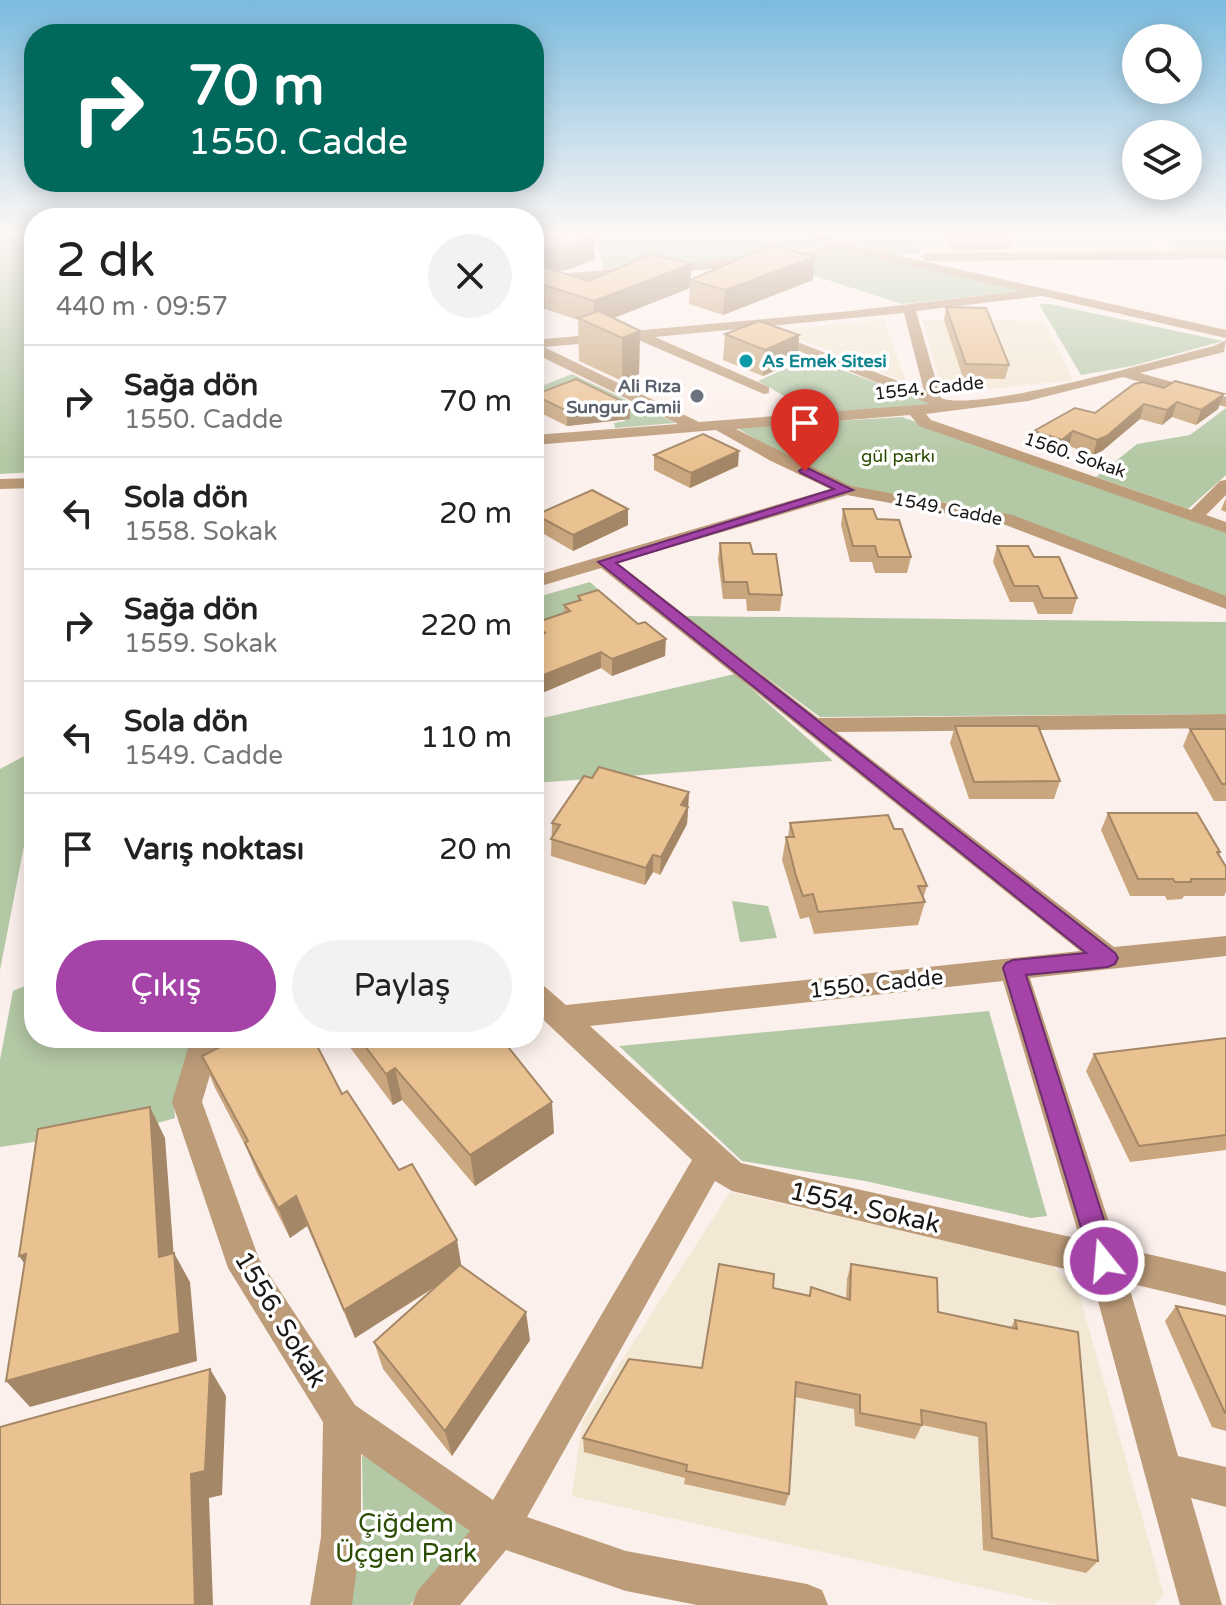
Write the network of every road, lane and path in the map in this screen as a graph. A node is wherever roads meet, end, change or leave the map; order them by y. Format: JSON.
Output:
{"nodes":[{"id":1,"x":909,"y":308,"type":"edge"},
{"id":2,"x":900,"y":309,"type":"edge"},
{"id":3,"x":1111,"y":309,"type":"edge"},
{"id":4,"x":741,"y":325,"type":"junction"},
{"id":5,"x":637,"y":334,"type":"junction"},
{"id":6,"x":1226,"y":334,"type":"edge"},
{"id":7,"x":1226,"y":344,"type":"edge"},
{"id":8,"x":544,"y":345,"type":"edge"},
{"id":9,"x":544,"y":351,"type":"edge"},
{"id":10,"x":1127,"y":374,"type":"junction"},
{"id":11,"x":764,"y":390,"type":"dead end"},
{"id":12,"x":934,"y":400,"type":"junction"},
{"id":13,"x":1226,"y":402,"type":"edge"},
{"id":14,"x":953,"y":407,"type":"junction"},
{"id":15,"x":916,"y":412,"type":"junction"},
{"id":16,"x":718,"y":425,"type":"junction"},
{"id":17,"x":694,"y":426,"type":"junction"},
{"id":18,"x":544,"y":439,"type":"edge"},
{"id":19,"x":24,"y":483,"type":"edge"},
{"id":20,"x":0,"y":484,"type":"edge"},
{"id":21,"x":1226,"y":485,"type":"edge"},
{"id":22,"x":846,"y":490,"type":"junction"},
{"id":23,"x":1194,"y":517,"type":"junction"},
{"id":24,"x":1226,"y":528,"type":"edge"},
{"id":25,"x":605,"y":562,"type":"junction"},
{"id":26,"x":544,"y":579,"type":"edge"},
{"id":27,"x":1226,"y":603,"type":"edge"},
{"id":28,"x":1226,"y":721,"type":"edge"},
{"id":29,"x":815,"y":725,"type":"junction"},
{"id":30,"x":1226,"y":946,"type":"edge"},
{"id":31,"x":1108,"y":958,"type":"junction"},
{"id":32,"x":1013,"y":968,"type":"junction"},
{"id":33,"x":544,"y":1003,"type":"edge"},
{"id":34,"x":561,"y":1017,"type":"junction"},
{"id":35,"x":203,"y":1048,"type":"edge"},
{"id":36,"x":711,"y":1157,"type":"junction"},
{"id":37,"x":1104,"y":1261,"type":"junction"},
{"id":38,"x":1226,"y":1289,"type":"edge"},
{"id":39,"x":342,"y":1418,"type":"junction"},
{"id":40,"x":1163,"y":1472,"type":"junction"},
{"id":41,"x":1226,"y":1487,"type":"edge"},
{"id":42,"x":499,"y":1528,"type":"junction"},
{"id":43,"x":331,"y":1605,"type":"edge"},
{"id":44,"x":433,"y":1605,"type":"edge"},
{"id":45,"x":807,"y":1605,"type":"edge"},
{"id":46,"x":1201,"y":1605,"type":"edge"}],
"edges":[{"from":1,"to":12,"type":"street"},
{"from":2,"to":4,"type":"street"},
{"from":3,"to":6,"type":"street"},
{"from":4,"to":5,"type":"street"},
{"from":4,"to":12,"type":"street"},
{"from":5,"to":8,"type":"street"},
{"from":5,"to":11,"type":"street"},
{"from":7,"to":10,"type":"street","name":"1554. Cadde"},
{"from":9,"to":17,"type":"street"},
{"from":10,"to":13,"type":"street"},
{"from":10,"to":14,"type":"street","name":"1554. Cadde"},
{"from":12,"to":14,"type":"street"},
{"from":14,"to":15,"type":"street","name":"1554. Cadde"},
{"from":15,"to":16,"type":"street","name":"1554. Cadde"},
{"from":15,"to":23,"type":"street","name":"1560. Sokak"},
{"from":16,"to":17,"type":"street","name":"1554. Cadde"},
{"from":16,"to":22,"type":"street","name":"1549. Cadde"},
{"from":17,"to":18,"type":"street","name":"1554. Cadde"},
{"from":19,"to":20,"type":"street"},
{"from":21,"to":23,"type":"street"},
{"from":22,"to":25,"type":"street"},
{"from":22,"to":27,"type":"street","name":"1549. Cadde"},
{"from":23,"to":24,"type":"street","name":"1560. Sokak"},
{"from":25,"to":26,"type":"street"},
{"from":25,"to":29,"type":"street"},
{"from":28,"to":29,"type":"street"},
{"from":29,"to":31,"type":"street"},
{"from":30,"to":31,"type":"street","name":"1550. Cadde"},
{"from":31,"to":32,"type":"street","name":"1550. Cadde"},
{"from":32,"to":34,"type":"street","name":"1550. Cadde"},
{"from":32,"to":37,"type":"street"},
{"from":33,"to":34,"type":"street"},
{"from":34,"to":36,"type":"street","name":"1554. Sokak"},
{"from":35,"to":39,"type":"street","name":"1556. Sokak"},
{"from":36,"to":37,"type":"street","name":"1554. Sokak"},
{"from":36,"to":42,"type":"street"},
{"from":37,"to":38,"type":"street","name":"1554. Sokak"},
{"from":37,"to":40,"type":"street"},
{"from":39,"to":42,"type":"street"},
{"from":39,"to":43,"type":"street"},
{"from":40,"to":41,"type":"street"},
{"from":40,"to":46,"type":"street"},
{"from":42,"to":44,"type":"street"},
{"from":42,"to":45,"type":"street"}]}
